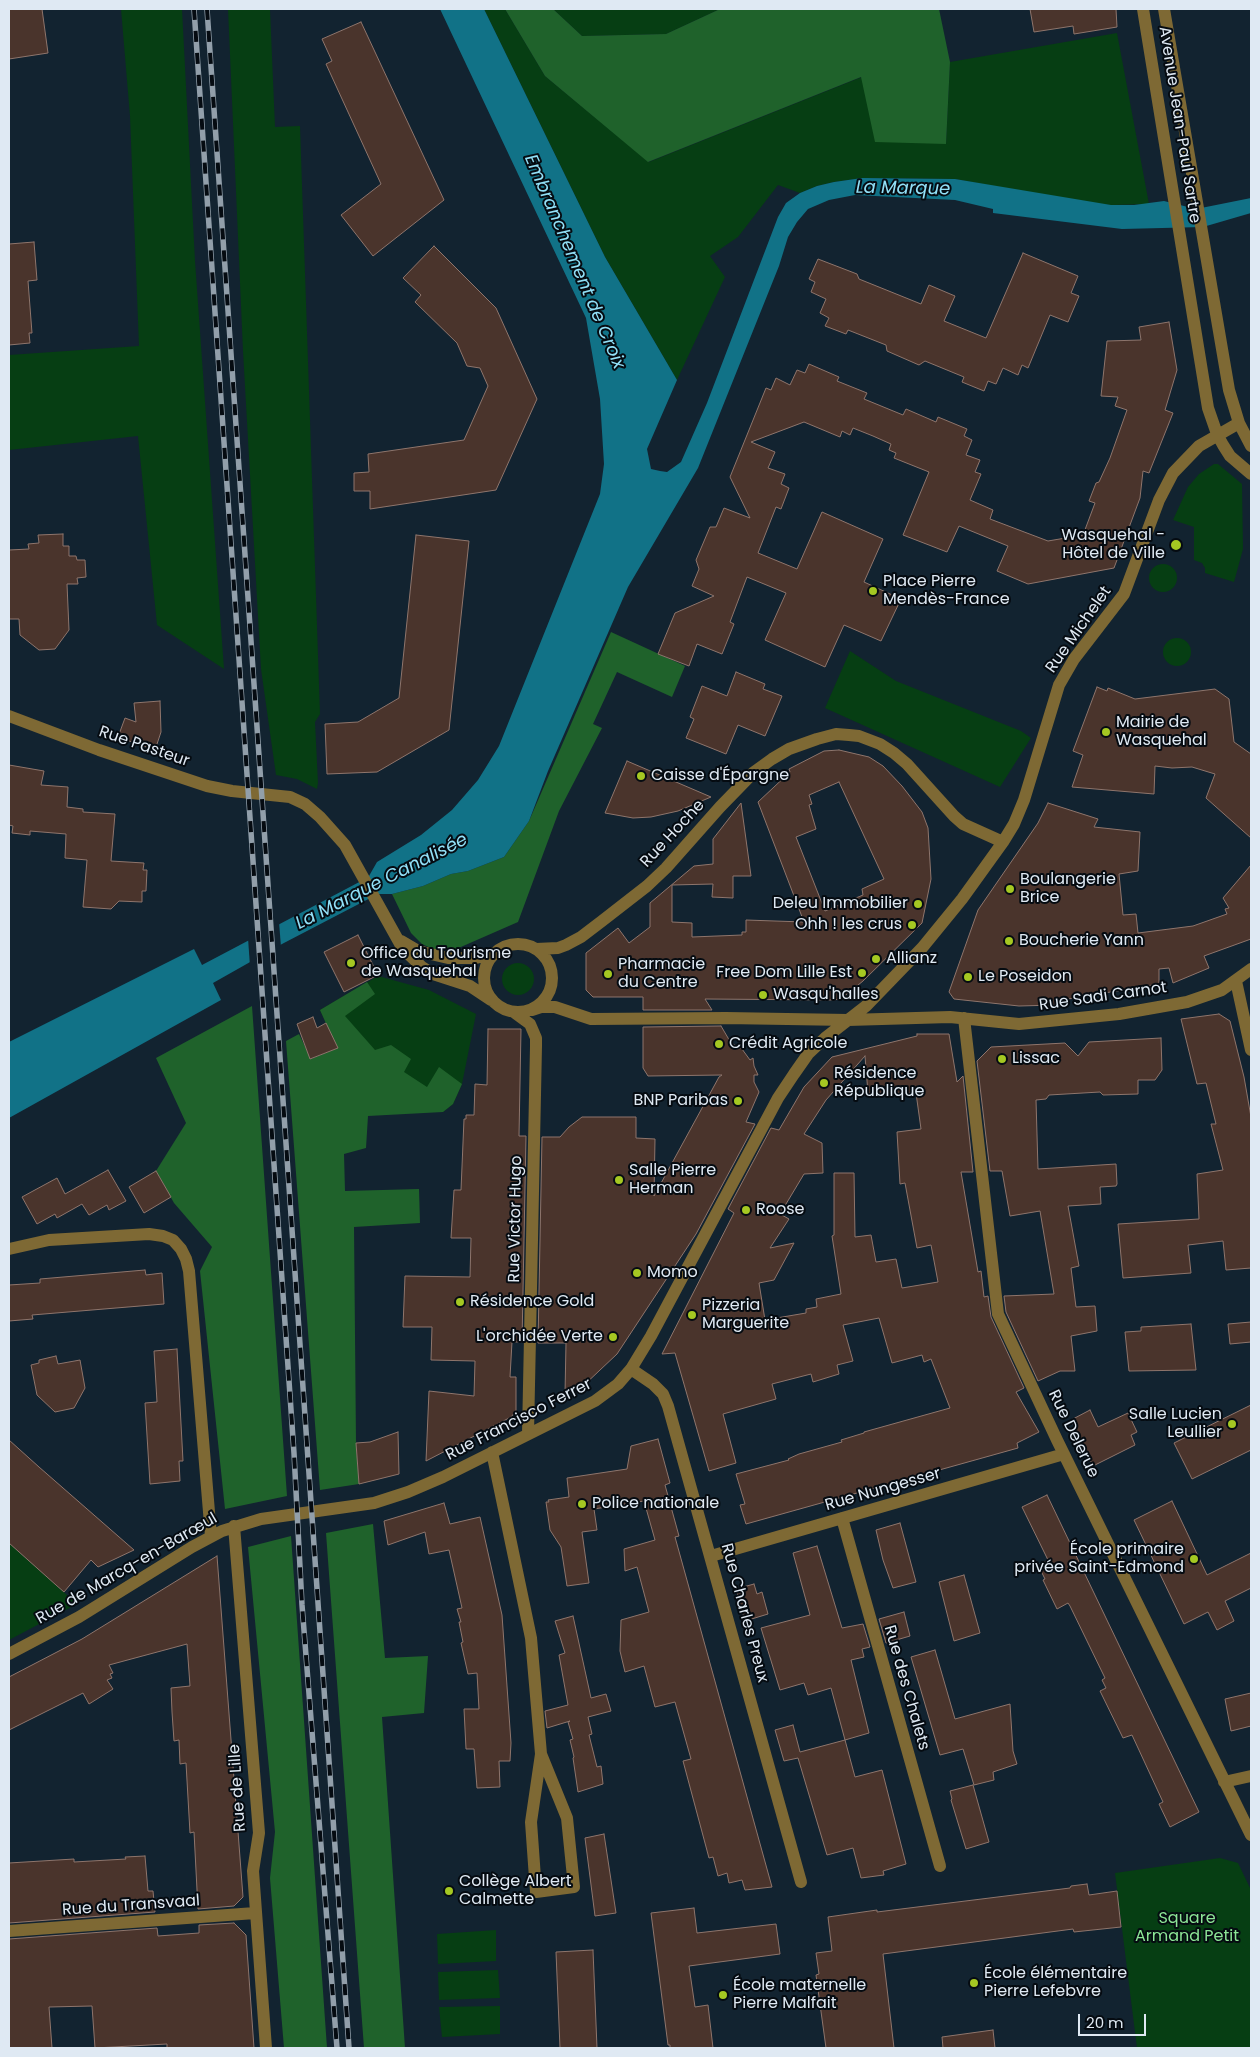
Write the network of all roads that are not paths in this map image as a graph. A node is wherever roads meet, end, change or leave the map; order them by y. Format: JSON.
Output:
{"nodes":[{"id":1,"x":1143,"y":9,"type":"edge"},
{"id":2,"x":1164,"y":9,"type":"edge"},
{"id":3,"x":1239,"y":423,"type":"junction"},
{"id":4,"x":1217,"y":434,"type":"junction"},
{"id":5,"x":1251,"y":446,"type":"edge"},
{"id":6,"x":1251,"y":474,"type":"edge"},
{"id":7,"x":9,"y":716,"type":"edge"},
{"id":8,"x":1005,"y":838,"type":"junction"},
{"id":9,"x":389,"y":928,"type":"junction"},
{"id":10,"x":536,"y":949,"type":"junction"},
{"id":11,"x":494,"y":953,"type":"junction"},
{"id":12,"x":1251,"y":968,"type":"edge"},
{"id":13,"x":1236,"y":981,"type":"junction"},
{"id":14,"x":491,"y":1000,"type":"junction"},
{"id":15,"x":532,"y":1010,"type":"junction"},
{"id":16,"x":516,"y":1013,"type":"junction"},
{"id":17,"x":964,"y":1018,"type":"junction"},
{"id":18,"x":848,"y":1020,"type":"junction"},
{"id":19,"x":831,"y":1026,"type":"junction"},
{"id":20,"x":1251,"y":1050,"type":"edge"},
{"id":21,"x":9,"y":1249,"type":"edge"},
{"id":22,"x":631,"y":1369,"type":"junction"},
{"id":23,"x":528,"y":1434,"type":"junction"},
{"id":24,"x":492,"y":1452,"type":"junction"},
{"id":25,"x":1064,"y":1454,"type":"junction"},
{"id":26,"x":842,"y":1518,"type":"junction"},
{"id":27,"x":234,"y":1526,"type":"junction"},
{"id":28,"x":212,"y":1536,"type":"junction"},
{"id":29,"x":711,"y":1556,"type":"junction"},
{"id":30,"x":9,"y":1654,"type":"edge"},
{"id":31,"x":541,"y":1754,"type":"junction"},
{"id":32,"x":1251,"y":1776,"type":"edge"},
{"id":33,"x":1224,"y":1782,"type":"junction"},
{"id":34,"x":1251,"y":1834,"type":"edge"},
{"id":35,"x":940,"y":1866,"type":"dead end"},
{"id":36,"x":800,"y":1882,"type":"dead end"},
{"id":37,"x":255,"y":1912,"type":"junction"},
{"id":38,"x":9,"y":1931,"type":"edge"},
{"id":39,"x":266,"y":2048,"type":"edge"}],
"edges":[{"from":1,"to":4,"type":"street","name":"Avenue Jean-Paul Sartre"},
{"from":2,"to":3,"type":"street","name":"Avenue Jean-Paul Sartre"},
{"from":3,"to":4,"type":"street","name":"Rue Michelet"},
{"from":3,"to":5,"type":"street"},
{"from":4,"to":6,"type":"street"},
{"from":4,"to":8,"type":"street","name":"Rue Michelet"},
{"from":7,"to":9,"type":"street","name":"Rue Pasteur"},
{"from":8,"to":10,"type":"street","name":"Rue Hoche"},
{"from":8,"to":18,"type":"street","name":"Rue Michelet"},
{"from":9,"to":11,"type":"street"},
{"from":9,"to":14,"type":"street"},
{"from":10,"to":11,"type":"street"},
{"from":10,"to":15,"type":"street"},
{"from":11,"to":14,"type":"street"},
{"from":12,"to":13,"type":"street","name":"Rue Sadi Carnot"},
{"from":13,"to":17,"type":"street","name":"Rue Sadi Carnot"},
{"from":13,"to":20,"type":"street"},
{"from":14,"to":16,"type":"street"},
{"from":15,"to":16,"type":"street"},
{"from":15,"to":19,"type":"street"},
{"from":16,"to":23,"type":"street","name":"Rue Victor Hugo"},
{"from":17,"to":18,"type":"street","name":"Rue Sadi Carnot"},
{"from":17,"to":25,"type":"street","name":"Rue Delerue"},
{"from":18,"to":19,"type":"street","name":"Rue Francisco Ferrer"},
{"from":19,"to":22,"type":"street","name":"Rue Francisco Ferrer"},
{"from":21,"to":28,"type":"street"},
{"from":22,"to":23,"type":"street","name":"Rue Francisco Ferrer"},
{"from":22,"to":29,"type":"street","name":"Rue Charles Preux"},
{"from":23,"to":24,"type":"street","name":"Rue Francisco Ferrer"},
{"from":24,"to":27,"type":"street","name":"Rue Francisco Ferrer"},
{"from":24,"to":31,"type":"street"},
{"from":25,"to":26,"type":"street","name":"Rue Nungesser"},
{"from":25,"to":33,"type":"street","name":"Rue Delerue"},
{"from":26,"to":29,"type":"street","name":"Rue Nungesser"},
{"from":26,"to":35,"type":"street","name":"Rue des Chalets"},
{"from":27,"to":28,"type":"street","name":"Rue de Marcq-en-Barœul"},
{"from":27,"to":37,"type":"street","name":"Rue de Lille"},
{"from":28,"to":30,"type":"street","name":"Rue de Marcq-en-Barœul"},
{"from":29,"to":36,"type":"street","name":"Rue Charles Preux"},
{"from":31,"to":31,"type":"street"},
{"from":32,"to":33,"type":"street"},
{"from":33,"to":34,"type":"street","name":"Rue Delerue"},
{"from":37,"to":38,"type":"street","name":"Rue du Transvaal"},
{"from":37,"to":39,"type":"street","name":"Rue de Lille"}]}
